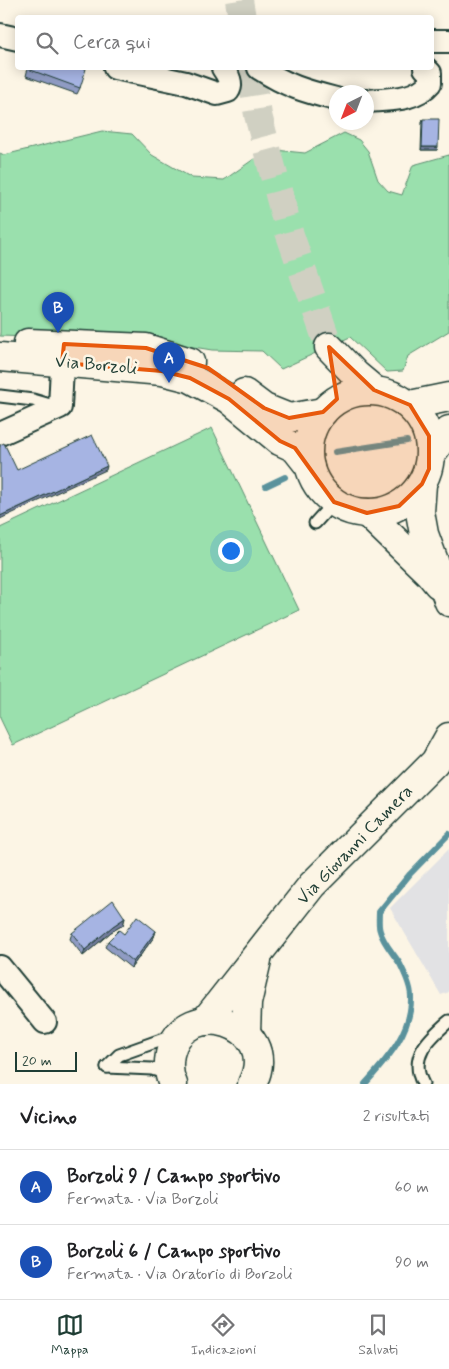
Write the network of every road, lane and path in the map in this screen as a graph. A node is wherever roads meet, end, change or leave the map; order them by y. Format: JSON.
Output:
{"nodes":[{"id":1,"x":0,"y":35,"type":"edge"},
{"id":2,"x":15,"y":38,"type":"edge"},
{"id":3,"x":449,"y":41,"type":"edge"},
{"id":4,"x":434,"y":42,"type":"edge"},
{"id":5,"x":124,"y":70,"type":"edge"},
{"id":6,"x":224,"y":70,"type":"edge"},
{"id":7,"x":262,"y":70,"type":"edge"},
{"id":8,"x":428,"y":70,"type":"edge"},
{"id":9,"x":329,"y":97,"type":"edge"},
{"id":10,"x":374,"y":100,"type":"edge"},
{"id":11,"x":0,"y":342,"type":"edge"},
{"id":12,"x":63,"y":353,"type":"junction"},
{"id":13,"x":0,"y":357,"type":"edge"},
{"id":14,"x":374,"y":390,"type":"junction"},
{"id":15,"x":0,"y":396,"type":"edge"},
{"id":16,"x":449,"y":397,"type":"edge"},
{"id":17,"x":330,"y":405,"type":"junction"},
{"id":18,"x":410,"y":405,"type":"junction"},
{"id":19,"x":60,"y":407,"type":"junction"},
{"id":20,"x":449,"y":430,"type":"edge"},
{"id":21,"x":0,"y":434,"type":"edge"},
{"id":22,"x":431,"y":454,"type":"junction"},
{"id":23,"x":310,"y":467,"type":"junction"},
{"id":24,"x":422,"y":484,"type":"junction"},
{"id":25,"x":334,"y":502,"type":"junction"},
{"id":26,"x":367,"y":513,"type":"junction"},
{"id":27,"x":315,"y":523,"type":"dead end"},
{"id":28,"x":448,"y":598,"type":"edge"},
{"id":29,"x":449,"y":737,"type":"edge"},
{"id":30,"x":259,"y":952,"type":"junction"},
{"id":31,"x":0,"y":966,"type":"edge"},
{"id":32,"x":45,"y":1022,"type":"dead end"},
{"id":33,"x":449,"y":1022,"type":"edge"},
{"id":34,"x":194,"y":1027,"type":"junction"},
{"id":35,"x":246,"y":1033,"type":"junction"},
{"id":36,"x":171,"y":1079,"type":"edge"},
{"id":37,"x":252,"y":1084,"type":"edge"},
{"id":38,"x":423,"y":1084,"type":"edge"}],
"edges":[{"from":1,"to":2,"type":"street"},
{"from":3,"to":4,"type":"street"},
{"from":5,"to":6,"type":"street"},
{"from":7,"to":9,"type":"street"},
{"from":8,"to":10,"type":"street"},
{"from":11,"to":12,"type":"main road"},
{"from":12,"to":13,"type":"main road","name":"Via Borzoli"},
{"from":12,"to":17,"type":"main road"},
{"from":12,"to":19,"type":"street"},
{"from":12,"to":23,"type":"main road","name":"Via Borzoli"},
{"from":14,"to":17,"type":"main road","name":"Via Borzoli"},
{"from":14,"to":17,"type":"main road"},
{"from":14,"to":18,"type":"main road","name":"Via Borzoli"},
{"from":15,"to":19,"type":"lane"},
{"from":16,"to":18,"type":"main road"},
{"from":17,"to":23,"type":"main road","name":"Via Borzoli"},
{"from":18,"to":22,"type":"main road","name":"Via Borzoli"},
{"from":19,"to":21,"type":"street"},
{"from":20,"to":22,"type":"main road","name":"Via Borzoli"},
{"from":22,"to":24,"type":"main road","name":"Via Borzoli"},
{"from":23,"to":25,"type":"main road","name":"Via Borzoli"},
{"from":24,"to":26,"type":"main road","name":"Via Borzoli"},
{"from":24,"to":28,"type":"main road"},
{"from":25,"to":26,"type":"main road","name":"Via Borzoli"},
{"from":25,"to":27,"type":"lane"},
{"from":26,"to":28,"type":"main road"},
{"from":29,"to":30,"type":"main road","name":"Via Giovanni Camera"},
{"from":30,"to":34,"type":"main road","name":"Via Giovanni Camera"},
{"from":30,"to":35,"type":"main road"},
{"from":31,"to":32,"type":"street"},
{"from":33,"to":38,"type":"lane"},
{"from":34,"to":35,"type":"main road"},
{"from":34,"to":36,"type":"main road","name":"Via Giovanni Camera"},
{"from":34,"to":36,"type":"lane"},
{"from":35,"to":37,"type":"main road"}]}
